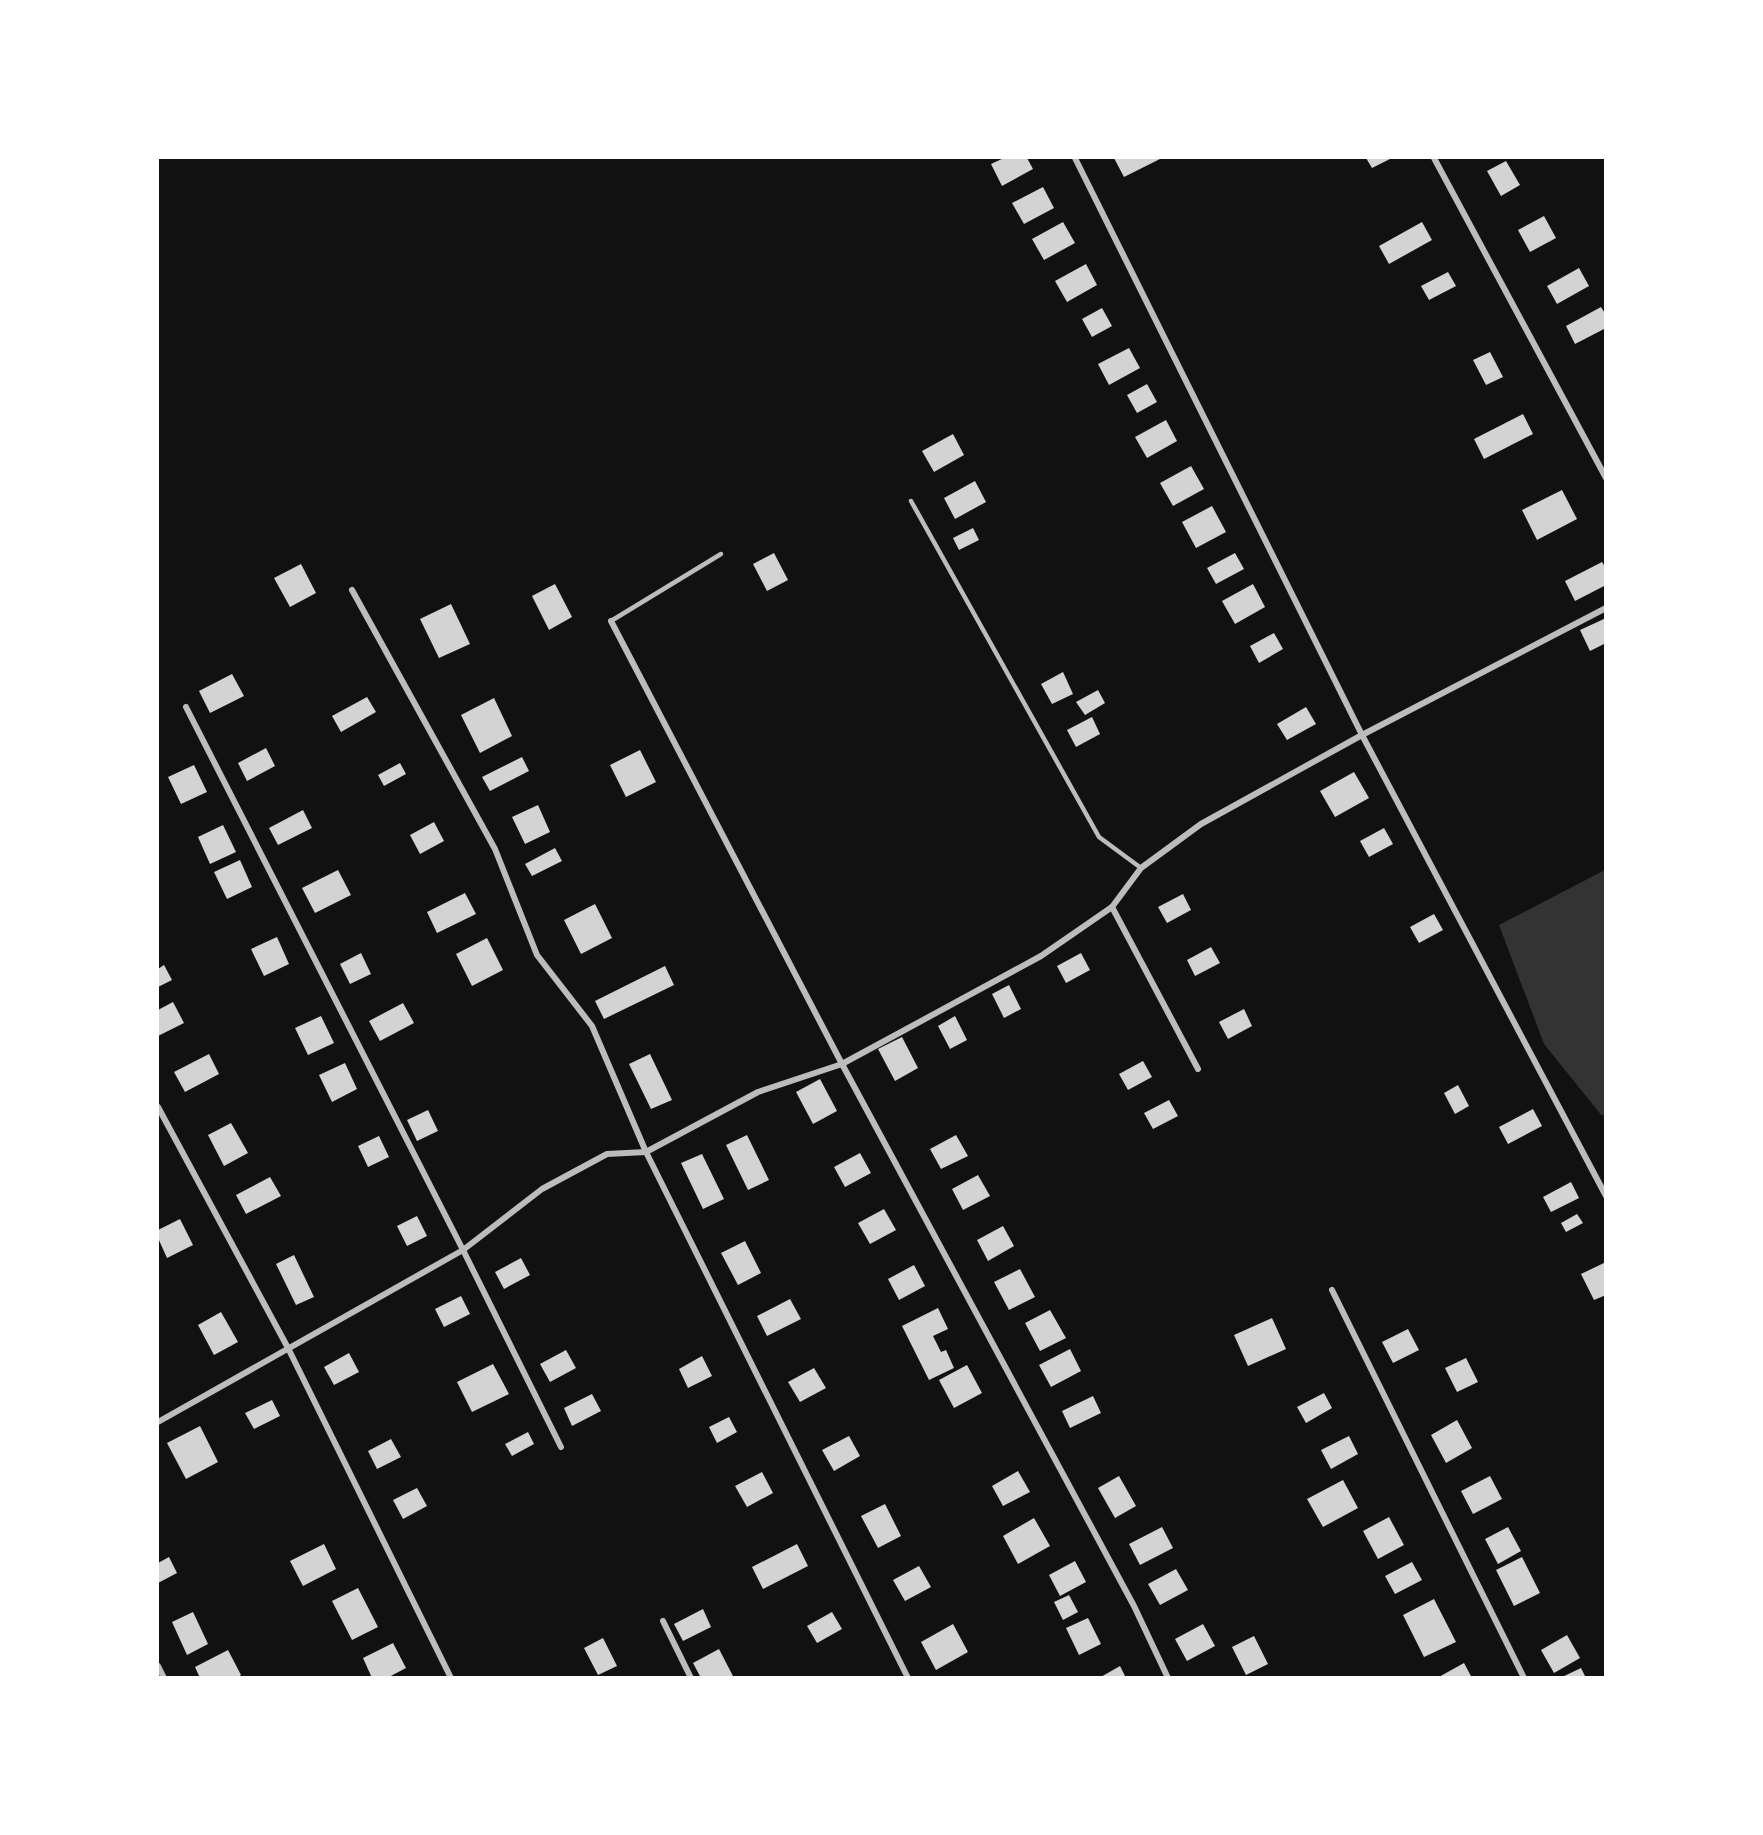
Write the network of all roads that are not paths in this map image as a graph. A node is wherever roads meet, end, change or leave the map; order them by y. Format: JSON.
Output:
{"nodes":[{"id":1,"x":1075,"y":158,"type":"edge"},
{"id":2,"x":1434,"y":158,"type":"edge"},
{"id":3,"x":1605,"y":478,"type":"edge"},
{"id":4,"x":911,"y":501,"type":"dead end"},
{"id":5,"x":721,"y":554,"type":"dead end"},
{"id":6,"x":351,"y":590,"type":"dead end"},
{"id":7,"x":1605,"y":608,"type":"edge"},
{"id":8,"x":611,"y":621,"type":"joint"},
{"id":9,"x":186,"y":707,"type":"dead end"},
{"id":10,"x":1362,"y":735,"type":"junction"},
{"id":11,"x":1141,"y":868,"type":"junction"},
{"id":12,"x":1112,"y":907,"type":"junction"},
{"id":13,"x":842,"y":1064,"type":"junction"},
{"id":14,"x":1198,"y":1069,"type":"dead end"},
{"id":15,"x":158,"y":1107,"type":"edge"},
{"id":16,"x":646,"y":1152,"type":"junction"},
{"id":17,"x":1605,"y":1196,"type":"edge"},
{"id":18,"x":463,"y":1250,"type":"junction"},
{"id":19,"x":1332,"y":1290,"type":"dead end"},
{"id":20,"x":288,"y":1348,"type":"junction"},
{"id":21,"x":158,"y":1422,"type":"edge"},
{"id":22,"x":561,"y":1447,"type":"dead end"},
{"id":23,"x":663,"y":1621,"type":"dead end"},
{"id":24,"x":158,"y":1666,"type":"edge"},
{"id":25,"x":164,"y":1677,"type":"edge"},
{"id":26,"x":451,"y":1677,"type":"edge"},
{"id":27,"x":691,"y":1677,"type":"edge"},
{"id":28,"x":908,"y":1677,"type":"edge"},
{"id":29,"x":1168,"y":1677,"type":"edge"},
{"id":30,"x":1524,"y":1677,"type":"edge"}],
"edges":[{"from":1,"to":10,"type":"street"},
{"from":2,"to":3,"type":"street"},
{"from":4,"to":11,"type":"lane"},
{"from":5,"to":8,"type":"lane"},
{"from":6,"to":16,"type":"street"},
{"from":7,"to":10,"type":"street"},
{"from":8,"to":13,"type":"street"},
{"from":9,"to":18,"type":"street"},
{"from":10,"to":11,"type":"street"},
{"from":10,"to":17,"type":"street"},
{"from":11,"to":12,"type":"street"},
{"from":12,"to":13,"type":"street"},
{"from":12,"to":14,"type":"street"},
{"from":13,"to":16,"type":"street"},
{"from":13,"to":29,"type":"street"},
{"from":15,"to":20,"type":"street"},
{"from":16,"to":18,"type":"street"},
{"from":16,"to":28,"type":"street"},
{"from":18,"to":20,"type":"street"},
{"from":18,"to":22,"type":"street"},
{"from":19,"to":30,"type":"street"},
{"from":20,"to":21,"type":"street"},
{"from":20,"to":26,"type":"street"},
{"from":23,"to":27,"type":"street"},
{"from":24,"to":25,"type":"street"}]}
